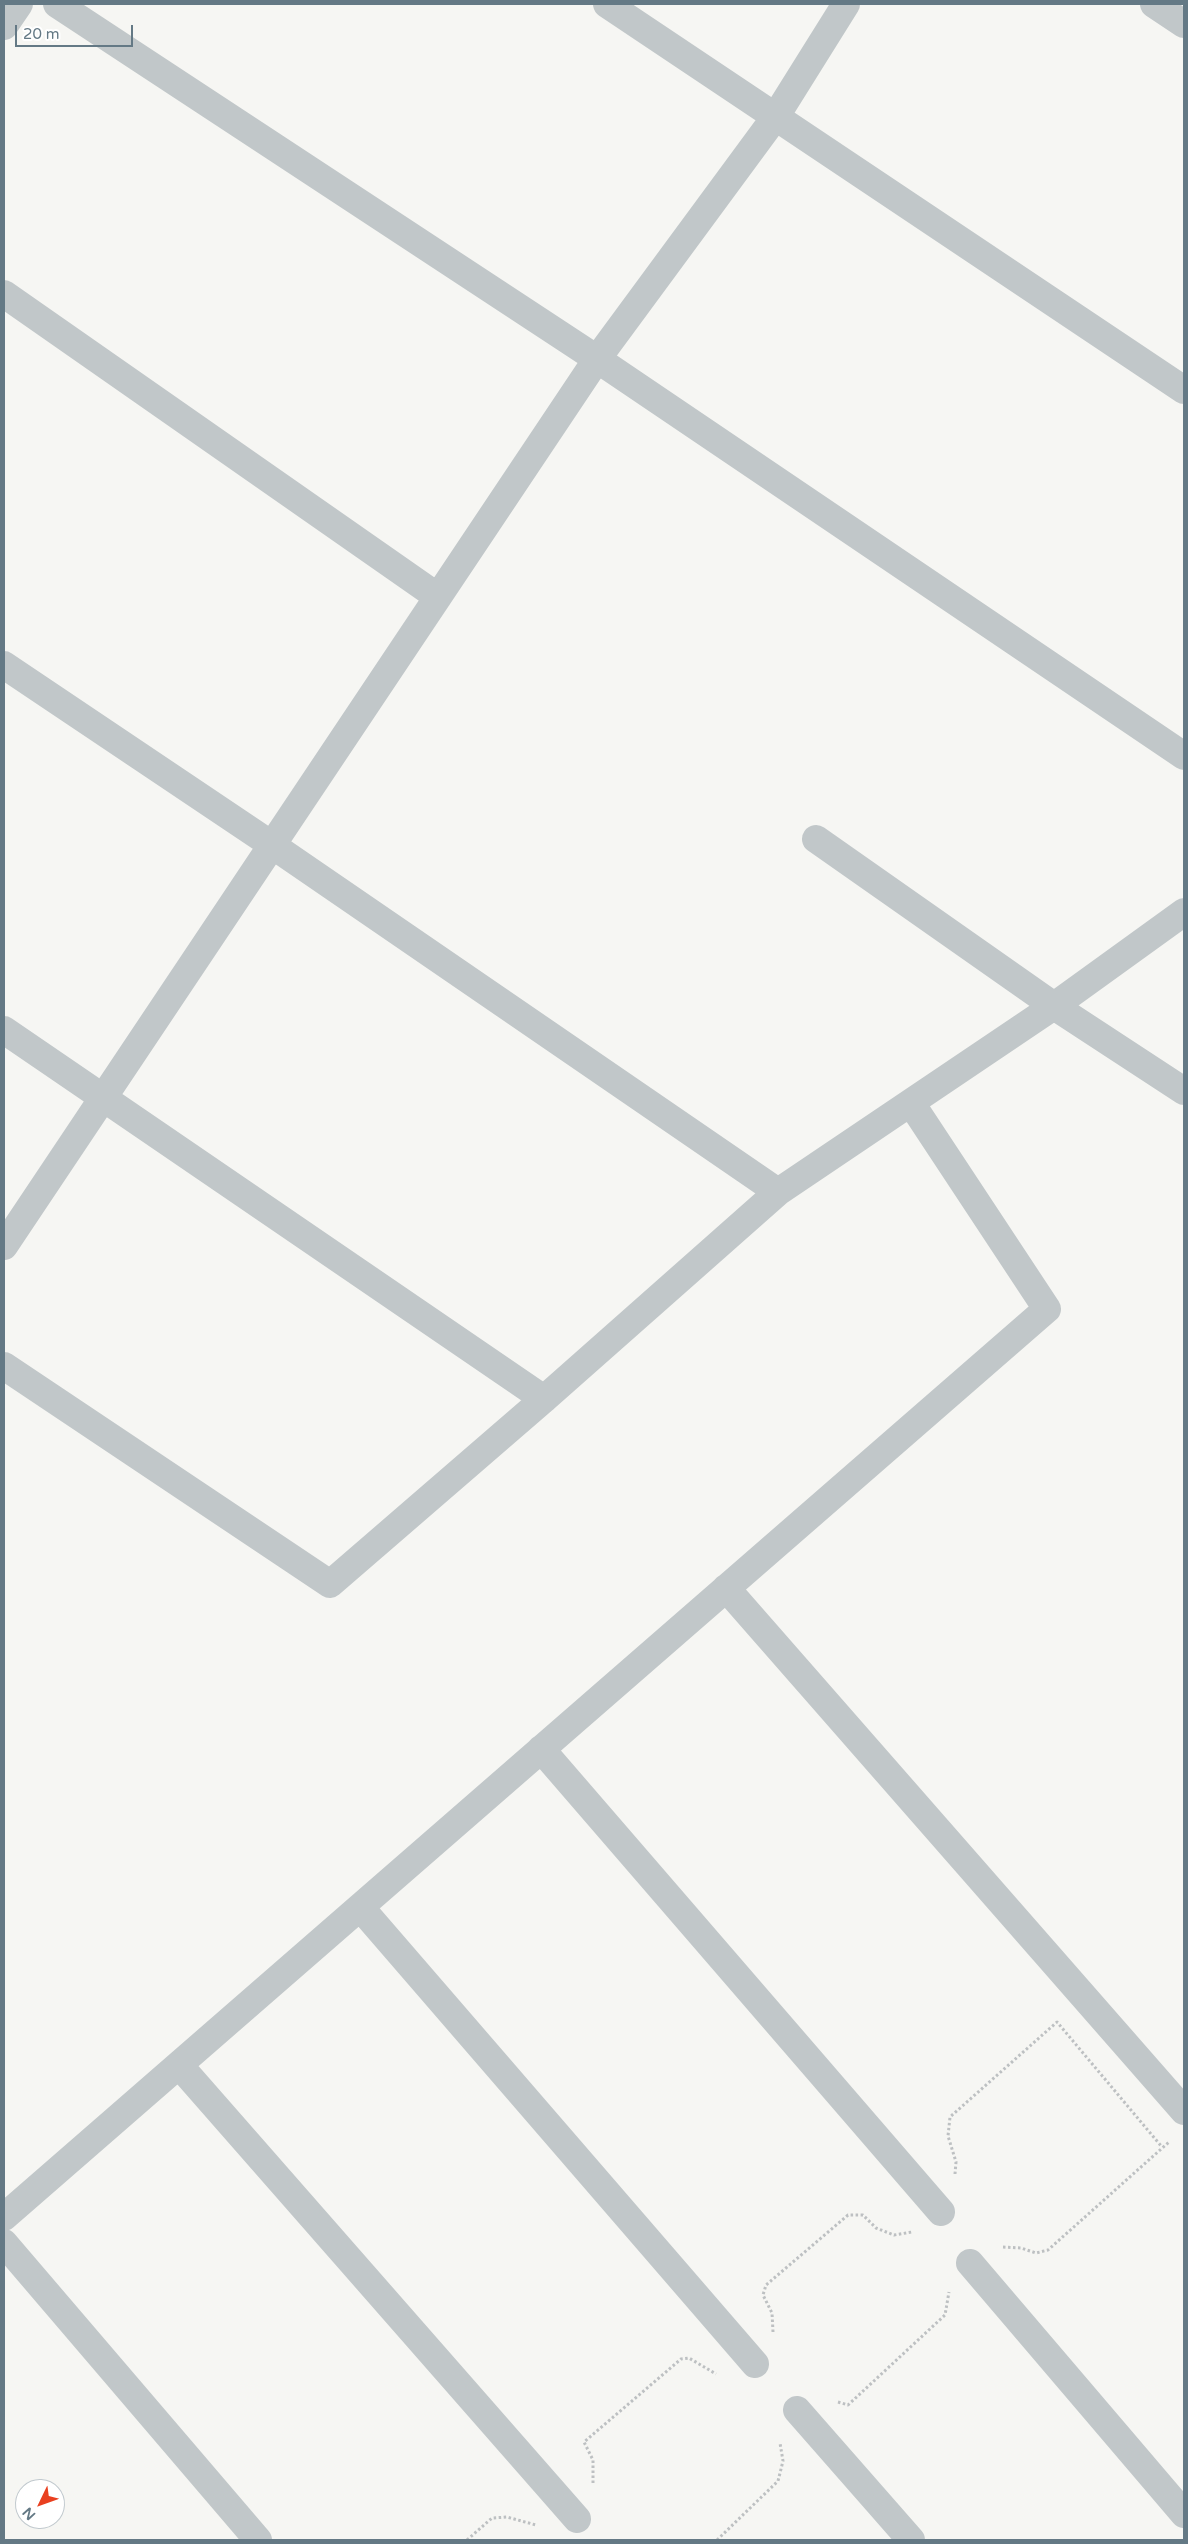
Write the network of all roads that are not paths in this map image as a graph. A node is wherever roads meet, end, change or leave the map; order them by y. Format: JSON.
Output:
{"nodes":[{"id":1,"x":19,"y":4,"type":"edge"},
{"id":2,"x":58,"y":4,"type":"edge"},
{"id":3,"x":607,"y":4,"type":"edge"},
{"id":4,"x":846,"y":4,"type":"edge"},
{"id":5,"x":1154,"y":4,"type":"edge"},
{"id":6,"x":1184,"y":24,"type":"edge"},
{"id":7,"x":4,"y":26,"type":"edge"},
{"id":8,"x":776,"y":116,"type":"junction"},
{"id":9,"x":4,"y":294,"type":"edge"},
{"id":10,"x":597,"y":359,"type":"junction"},
{"id":11,"x":1184,"y":390,"type":"edge"},
{"id":12,"x":438,"y":597,"type":"junction"},
{"id":13,"x":4,"y":665,"type":"edge"},
{"id":14,"x":1184,"y":756,"type":"edge"},
{"id":15,"x":816,"y":839,"type":"dead end"},
{"id":16,"x":272,"y":845,"type":"junction"},
{"id":17,"x":1184,"y":912,"type":"edge"},
{"id":18,"x":1054,"y":1006,"type":"junction"},
{"id":19,"x":4,"y":1030,"type":"edge"},
{"id":20,"x":1184,"y":1091,"type":"edge"},
{"id":21,"x":103,"y":1098,"type":"junction"},
{"id":22,"x":911,"y":1103,"type":"junction"},
{"id":23,"x":778,"y":1192,"type":"junction"},
{"id":24,"x":4,"y":1246,"type":"edge"},
{"id":25,"x":4,"y":1366,"type":"edge"},
{"id":26,"x":544,"y":1399,"type":"junction"},
{"id":27,"x":726,"y":1588,"type":"junction"},
{"id":28,"x":542,"y":1749,"type":"junction"},
{"id":29,"x":360,"y":1907,"type":"junction"},
{"id":30,"x":179,"y":2065,"type":"junction"},
{"id":31,"x":1184,"y":2111,"type":"edge"},
{"id":32,"x":940,"y":2212,"type":"road end"},
{"id":33,"x":4,"y":2217,"type":"edge"},
{"id":34,"x":4,"y":2243,"type":"edge"},
{"id":35,"x":970,"y":2263,"type":"road end"},
{"id":36,"x":754,"y":2364,"type":"road end"},
{"id":37,"x":797,"y":2410,"type":"road end"},
{"id":38,"x":1184,"y":2514,"type":"edge"},
{"id":39,"x":577,"y":2519,"type":"road end"},
{"id":40,"x":258,"y":2540,"type":"edge"},
{"id":41,"x":911,"y":2540,"type":"edge"}],
"edges":[{"from":1,"to":7,"type":"street"},
{"from":2,"to":10,"type":"street"},
{"from":3,"to":8,"type":"street"},
{"from":4,"to":8,"type":"street"},
{"from":5,"to":6,"type":"street"},
{"from":8,"to":10,"type":"street"},
{"from":8,"to":11,"type":"street"},
{"from":9,"to":12,"type":"street"},
{"from":10,"to":12,"type":"street"},
{"from":10,"to":14,"type":"street"},
{"from":12,"to":16,"type":"street"},
{"from":13,"to":16,"type":"street"},
{"from":15,"to":18,"type":"street"},
{"from":16,"to":21,"type":"street"},
{"from":16,"to":23,"type":"street"},
{"from":17,"to":18,"type":"street"},
{"from":18,"to":20,"type":"street"},
{"from":18,"to":22,"type":"street"},
{"from":19,"to":21,"type":"street"},
{"from":21,"to":24,"type":"street"},
{"from":21,"to":26,"type":"street"},
{"from":22,"to":23,"type":"street"},
{"from":22,"to":27,"type":"street"},
{"from":23,"to":26,"type":"street"},
{"from":25,"to":26,"type":"street"},
{"from":27,"to":28,"type":"street"},
{"from":27,"to":31,"type":"street"},
{"from":28,"to":29,"type":"street"},
{"from":28,"to":32,"type":"street"},
{"from":29,"to":30,"type":"street"},
{"from":29,"to":36,"type":"street"},
{"from":30,"to":33,"type":"street"},
{"from":30,"to":39,"type":"street"},
{"from":34,"to":40,"type":"street"},
{"from":35,"to":38,"type":"street"},
{"from":37,"to":41,"type":"street"}]}
